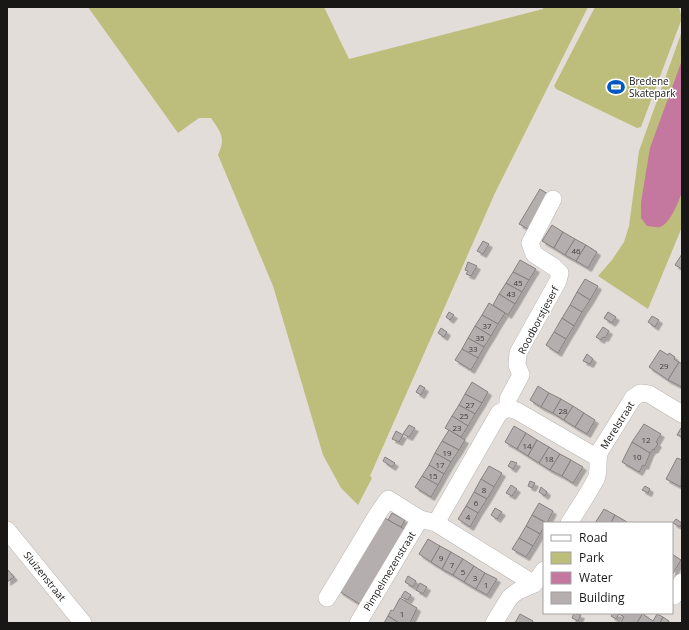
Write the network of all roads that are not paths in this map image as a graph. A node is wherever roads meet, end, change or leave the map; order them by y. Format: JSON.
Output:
{"nodes":[{"id":1,"x":553,"y":199,"type":"dead end"},
{"id":2,"x":508,"y":408,"type":"junction"},
{"id":3,"x":682,"y":414,"type":"edge"},
{"id":4,"x":598,"y":458,"type":"junction"},
{"id":5,"x":428,"y":521,"type":"junction"},
{"id":6,"x":570,"y":522,"type":"edge"},
{"id":7,"x":7,"y":530,"type":"edge"},
{"id":8,"x":543,"y":571,"type":"edge"},
{"id":9,"x":534,"y":584,"type":"junction"},
{"id":10,"x":327,"y":598,"type":"dead end"},
{"id":11,"x":83,"y":623,"type":"edge"},
{"id":12,"x":358,"y":623,"type":"edge"},
{"id":13,"x":494,"y":623,"type":"edge"}],
"edges":[{"from":1,"to":2,"type":"street","name":"Roodborstjeserf"},
{"from":2,"to":4,"type":"street"},
{"from":2,"to":5,"type":"street"},
{"from":3,"to":4,"type":"street","name":"Merelstraat"},
{"from":4,"to":6,"type":"street","name":"Merelstraat"},
{"from":5,"to":9,"type":"street"},
{"from":5,"to":10,"type":"street"},
{"from":5,"to":12,"type":"street","name":"Pimpelmezenstraat"},
{"from":7,"to":11,"type":"street","name":"Sluizenstraat"},
{"from":8,"to":9,"type":"street"},
{"from":9,"to":13,"type":"street"}]}
